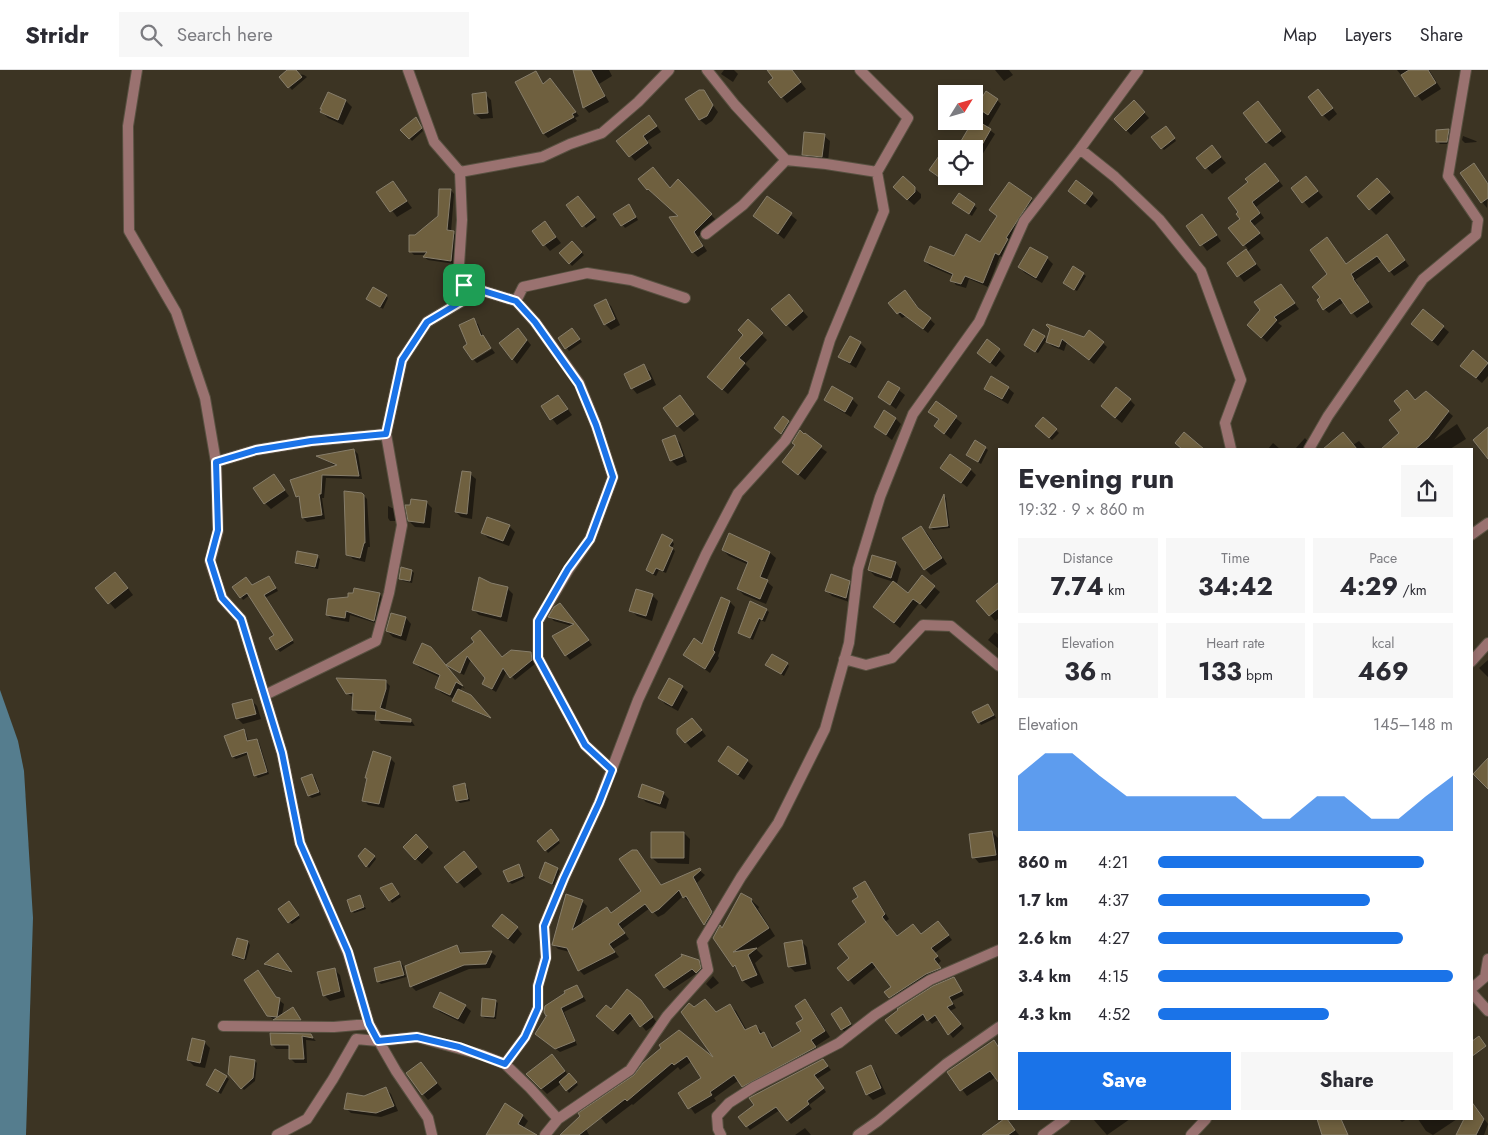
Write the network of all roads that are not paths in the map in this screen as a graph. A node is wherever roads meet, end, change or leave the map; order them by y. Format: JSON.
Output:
{"nodes":[{"id":1,"x":137,"y":70,"type":"edge"},
{"id":2,"x":408,"y":70,"type":"edge"},
{"id":3,"x":669,"y":70,"type":"edge"},
{"id":4,"x":707,"y":70,"type":"edge"},
{"id":5,"x":860,"y":70,"type":"edge"},
{"id":6,"x":1138,"y":70,"type":"edge"},
{"id":7,"x":1466,"y":70,"type":"edge"},
{"id":8,"x":1080,"y":149,"type":"junction"},
{"id":9,"x":786,"y":160,"type":"junction"},
{"id":10,"x":460,"y":172,"type":"junction"},
{"id":11,"x":877,"y":172,"type":"junction"},
{"id":12,"x":706,"y":234,"type":"dead end"},
{"id":13,"x":464,"y":285,"type":"junction"},
{"id":14,"x":685,"y":298,"type":"dead end"},
{"id":15,"x":516,"y":301,"type":"junction"},
{"id":16,"x":386,"y":434,"type":"junction"},
{"id":17,"x":1231,"y":448,"type":"edge"},
{"id":18,"x":1310,"y":448,"type":"edge"},
{"id":19,"x":216,"y":462,"type":"junction"},
{"id":20,"x":1488,"y":523,"type":"edge"},
{"id":21,"x":1473,"y":534,"type":"edge"},
{"id":22,"x":1488,"y":643,"type":"edge"},
{"id":23,"x":844,"y":660,"type":"junction"},
{"id":24,"x":1473,"y":660,"type":"edge"},
{"id":25,"x":998,"y":665,"type":"edge"},
{"id":26,"x":264,"y":695,"type":"junction"},
{"id":27,"x":612,"y":770,"type":"junction"},
{"id":28,"x":998,"y":950,"type":"edge"},
{"id":29,"x":1488,"y":959,"type":"edge"},
{"id":30,"x":1473,"y":988,"type":"edge"},
{"id":31,"x":1473,"y":992,"type":"edge"},
{"id":32,"x":1488,"y":1011,"type":"edge"},
{"id":33,"x":369,"y":1024,"type":"junction"},
{"id":34,"x":223,"y":1026,"type":"dead end"},
{"id":35,"x":998,"y":1028,"type":"edge"},
{"id":36,"x":378,"y":1041,"type":"junction"},
{"id":37,"x":505,"y":1064,"type":"junction"},
{"id":38,"x":558,"y":1119,"type":"junction"},
{"id":39,"x":1064,"y":1120,"type":"edge"},
{"id":40,"x":1205,"y":1120,"type":"edge"},
{"id":41,"x":277,"y":1135,"type":"edge"},
{"id":42,"x":432,"y":1135,"type":"edge"},
{"id":43,"x":545,"y":1135,"type":"edge"},
{"id":44,"x":721,"y":1135,"type":"edge"},
{"id":45,"x":858,"y":1135,"type":"edge"},
{"id":46,"x":1043,"y":1135,"type":"edge"},
{"id":47,"x":1191,"y":1135,"type":"edge"}],
"edges":[{"from":1,"to":19,"type":"street"},
{"from":2,"to":10,"type":"street"},
{"from":3,"to":10,"type":"street"},
{"from":4,"to":9,"type":"street"},
{"from":5,"to":11,"type":"street"},
{"from":6,"to":8,"type":"street"},
{"from":7,"to":18,"type":"street"},
{"from":8,"to":17,"type":"street"},
{"from":8,"to":23,"type":"street"},
{"from":9,"to":11,"type":"street"},
{"from":9,"to":12,"type":"street"},
{"from":10,"to":13,"type":"street"},
{"from":11,"to":27,"type":"street"},
{"from":13,"to":15,"type":"street"},
{"from":13,"to":16,"type":"street"},
{"from":14,"to":15,"type":"street"},
{"from":15,"to":27,"type":"street"},
{"from":16,"to":19,"type":"street"},
{"from":16,"to":26,"type":"street"},
{"from":19,"to":26,"type":"street"},
{"from":20,"to":21,"type":"street"},
{"from":22,"to":24,"type":"street"},
{"from":23,"to":25,"type":"street"},
{"from":23,"to":38,"type":"street"},
{"from":26,"to":33,"type":"street"},
{"from":27,"to":37,"type":"street"},
{"from":28,"to":44,"type":"street"},
{"from":29,"to":30,"type":"street"},
{"from":31,"to":32,"type":"street"},
{"from":33,"to":34,"type":"street"},
{"from":33,"to":36,"type":"street"},
{"from":35,"to":45,"type":"street"},
{"from":36,"to":37,"type":"street"},
{"from":36,"to":41,"type":"street"},
{"from":36,"to":42,"type":"street"},
{"from":37,"to":38,"type":"street"},
{"from":38,"to":43,"type":"street"},
{"from":39,"to":46,"type":"street"},
{"from":40,"to":47,"type":"street"}]}
